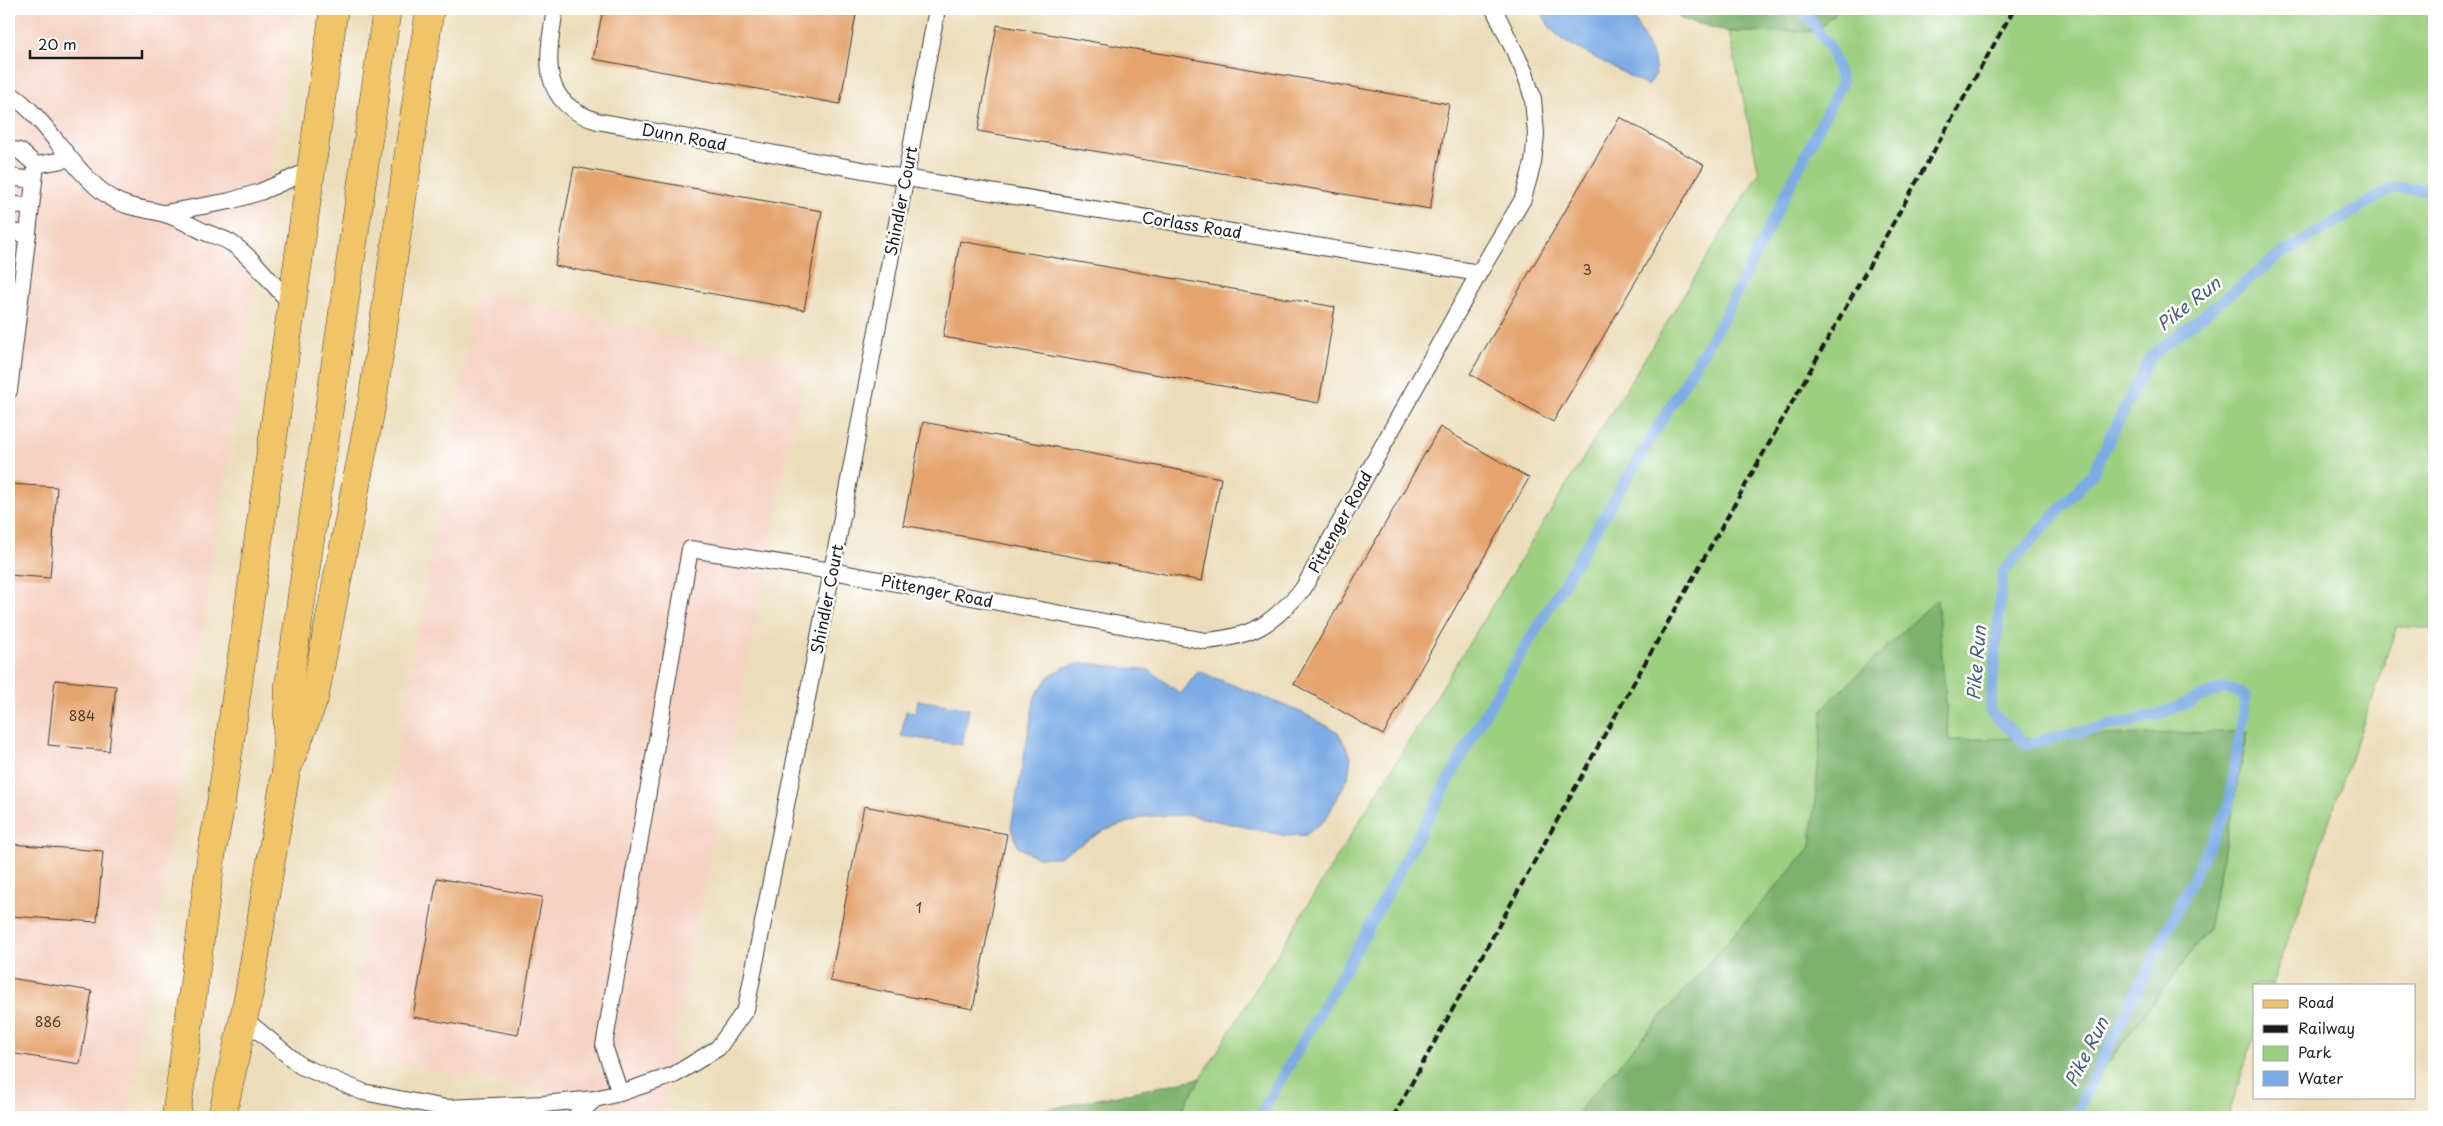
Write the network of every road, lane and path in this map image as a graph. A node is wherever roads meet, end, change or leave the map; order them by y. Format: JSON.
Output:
{"nodes":[{"id":1,"x":334,"y":9,"type":"edge"},
{"id":2,"x":387,"y":9,"type":"edge"},
{"id":3,"x":430,"y":9,"type":"edge"},
{"id":4,"x":556,"y":9,"type":"edge"},
{"id":5,"x":937,"y":9,"type":"edge"},
{"id":6,"x":1494,"y":9,"type":"edge"},
{"id":7,"x":9,"y":93,"type":"edge"},
{"id":8,"x":9,"y":149,"type":"edge"},
{"id":9,"x":68,"y":158,"type":"junction"},
{"id":10,"x":313,"y":169,"type":"junction"},
{"id":11,"x":35,"y":173,"type":"junction"},
{"id":12,"x":9,"y":177,"type":"edge"},
{"id":13,"x":906,"y":178,"type":"junction"},
{"id":14,"x":9,"y":204,"type":"edge"},
{"id":15,"x":31,"y":207,"type":"junction"},
{"id":16,"x":165,"y":213,"type":"junction"},
{"id":17,"x":9,"y":232,"type":"edge"},
{"id":18,"x":28,"y":234,"type":"junction"},
{"id":19,"x":16,"y":262,"type":"edge"},
{"id":20,"x":1479,"y":273,"type":"junction"},
{"id":21,"x":292,"y":305,"type":"junction"},
{"id":22,"x":9,"y":380,"type":"edge"},
{"id":23,"x":832,"y":571,"type":"junction"},
{"id":24,"x":286,"y":771,"type":"junction"},
{"id":25,"x":243,"y":1018,"type":"junction"},
{"id":26,"x":620,"y":1093,"type":"junction"},
{"id":27,"x":595,"y":1099,"type":"junction"},
{"id":28,"x":176,"y":1117,"type":"edge"},
{"id":29,"x":222,"y":1117,"type":"edge"},
{"id":30,"x":574,"y":1117,"type":"edge"}],
"edges":[{"from":1,"to":10,"type":"main road"},
{"from":2,"to":24,"type":"main road"},
{"from":3,"to":24,"type":"main road"},
{"from":4,"to":13,"type":"lane","name":"Dunn Road"},
{"from":5,"to":13,"type":"lane","name":"Shindler Court"},
{"from":6,"to":20,"type":"lane","name":"Pittenger Road"},
{"from":7,"to":9,"type":"lane"},
{"from":8,"to":11,"type":"lane"},
{"from":9,"to":11,"type":"lane"},
{"from":9,"to":16,"type":"lane"},
{"from":10,"to":16,"type":"lane"},
{"from":10,"to":21,"type":"main road"},
{"from":11,"to":12,"type":"lane"},
{"from":11,"to":15,"type":"lane"},
{"from":13,"to":20,"type":"lane","name":"Corlass Road"},
{"from":13,"to":23,"type":"lane","name":"Shindler Court"},
{"from":14,"to":15,"type":"lane"},
{"from":15,"to":18,"type":"lane"},
{"from":16,"to":21,"type":"lane"},
{"from":17,"to":18,"type":"lane"},
{"from":18,"to":19,"type":"lane"},
{"from":19,"to":22,"type":"lane"},
{"from":20,"to":23,"type":"lane","name":"Pittenger Road"},
{"from":21,"to":28,"type":"main road"},
{"from":23,"to":26,"type":"lane","name":"Shindler Court"},
{"from":23,"to":26,"type":"lane","name":"Pittenger Road"},
{"from":24,"to":25,"type":"main road"},
{"from":25,"to":27,"type":"lane","name":"Shindler Court"},
{"from":25,"to":29,"type":"main road"},
{"from":26,"to":27,"type":"lane","name":"Shindler Court"},
{"from":27,"to":30,"type":"lane","name":"Shindler Court"}]}
